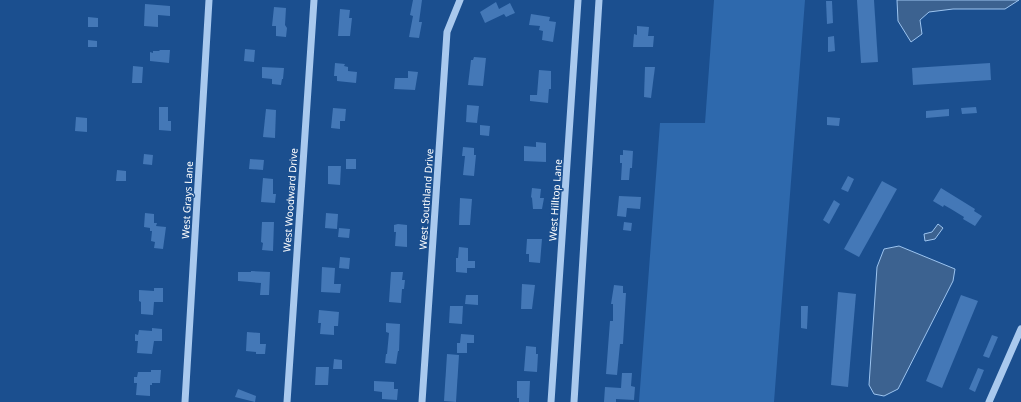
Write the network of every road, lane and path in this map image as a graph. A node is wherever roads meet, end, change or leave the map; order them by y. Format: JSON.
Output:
{"nodes":[{"id":1,"x":209,"y":0,"type":"edge"},
{"id":2,"x":314,"y":0,"type":"edge"},
{"id":3,"x":460,"y":0,"type":"edge"},
{"id":4,"x":578,"y":0,"type":"edge"},
{"id":5,"x":599,"y":0,"type":"edge"},
{"id":6,"x":1021,"y":329,"type":"edge"},
{"id":7,"x":185,"y":402,"type":"edge"},
{"id":8,"x":287,"y":402,"type":"edge"},
{"id":9,"x":422,"y":402,"type":"edge"},
{"id":10,"x":551,"y":402,"type":"edge"},
{"id":11,"x":574,"y":402,"type":"edge"},
{"id":12,"x":989,"y":402,"type":"edge"}],
"edges":[{"from":1,"to":7,"type":"street","name":"West Grays Lane"},
{"from":2,"to":8,"type":"street","name":"West Woodward Drive"},
{"from":3,"to":9,"type":"street","name":"West Southland Drive"},
{"from":4,"to":10,"type":"street","name":"West Hilltop Lane"},
{"from":5,"to":11,"type":"street"},
{"from":6,"to":12,"type":"street"}]}
